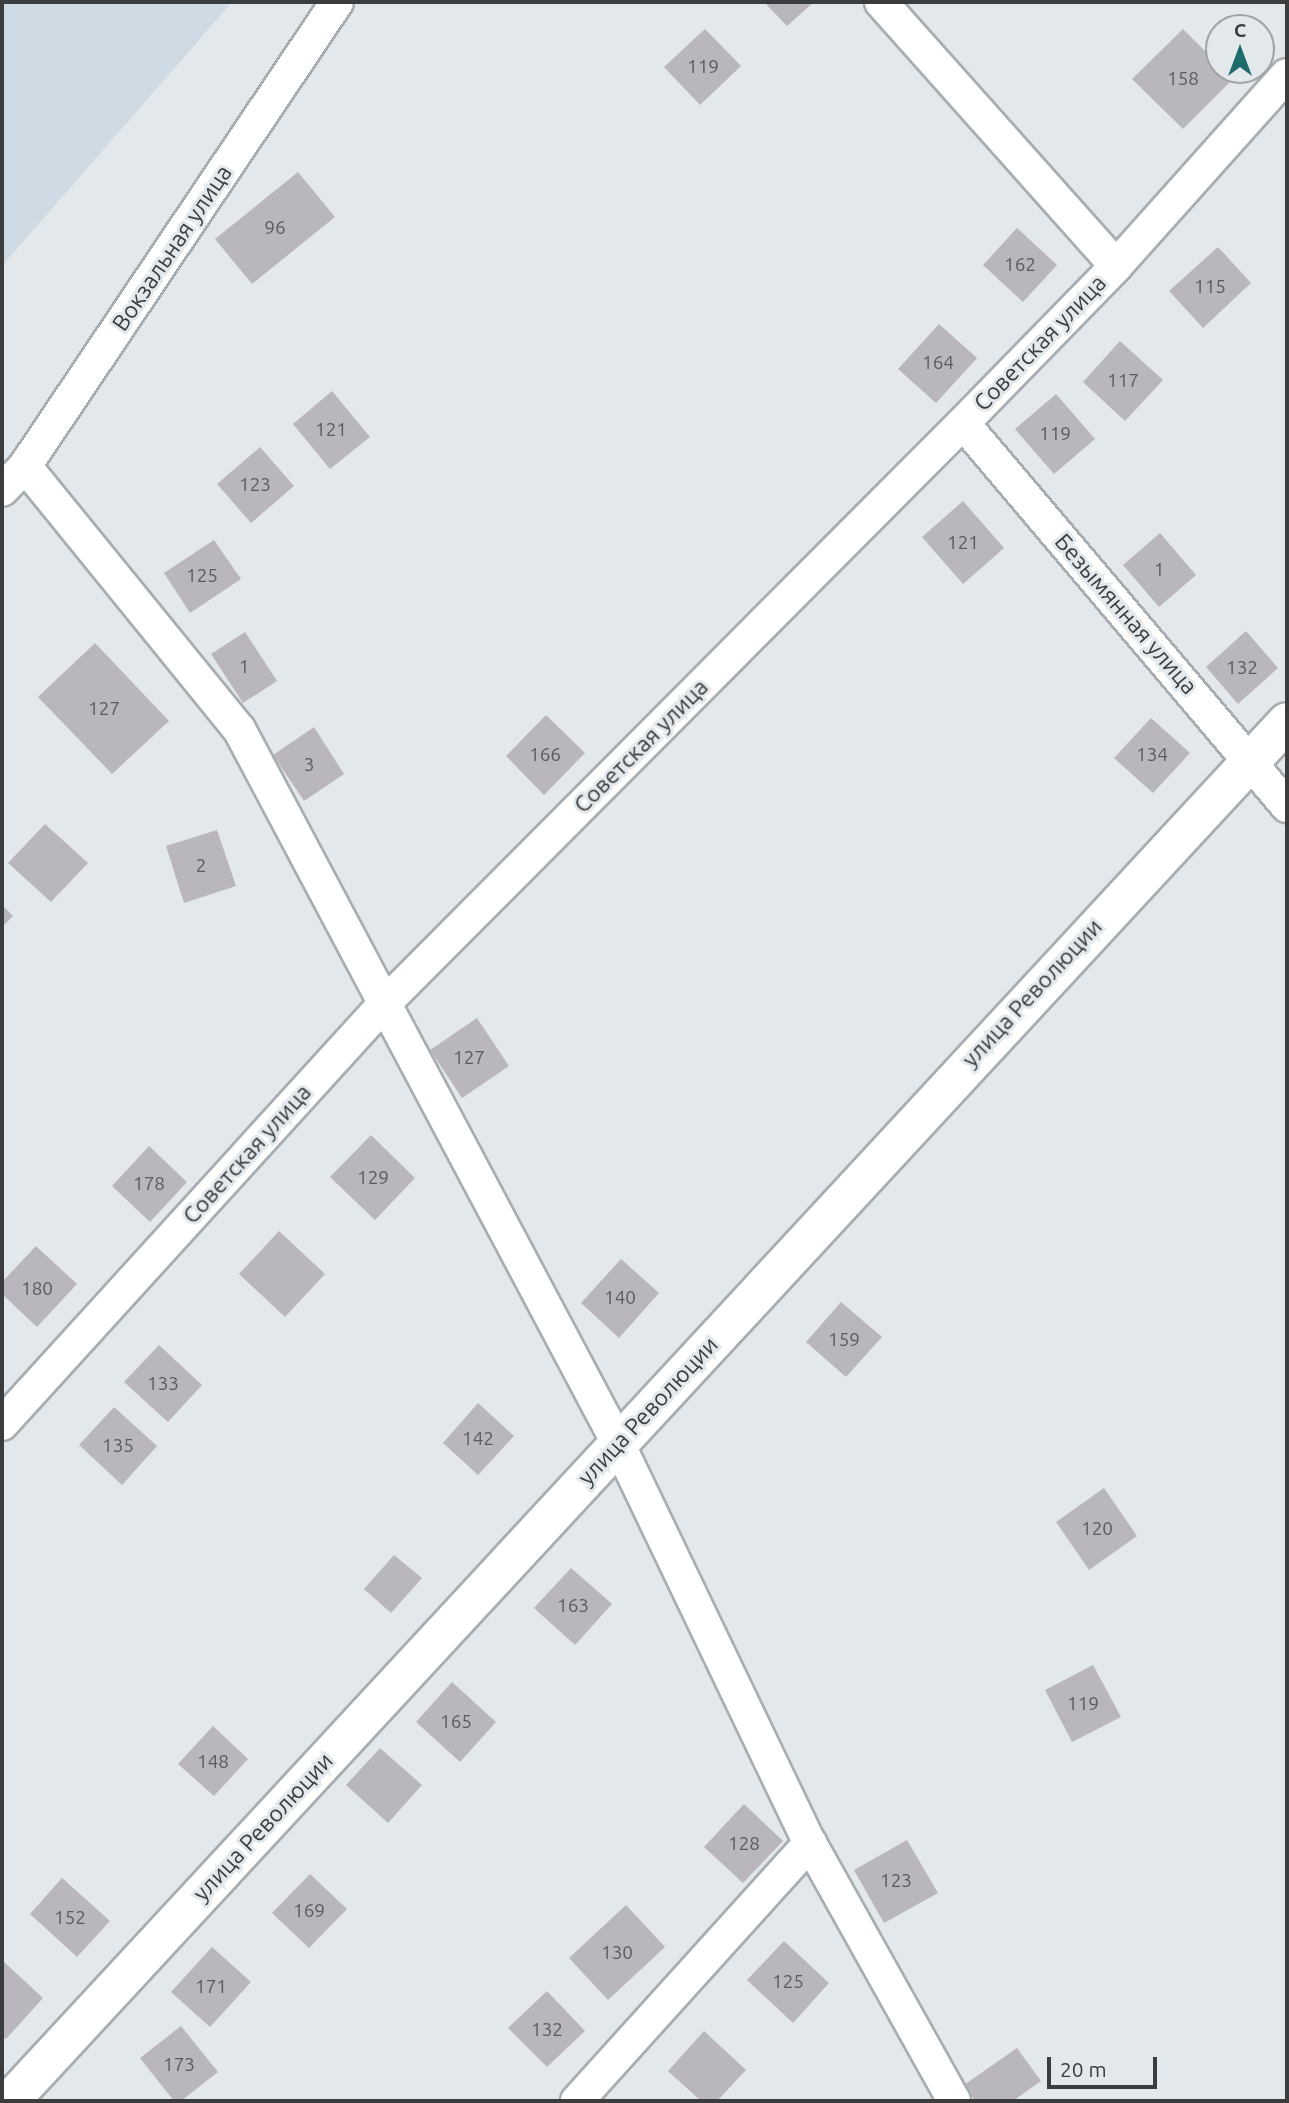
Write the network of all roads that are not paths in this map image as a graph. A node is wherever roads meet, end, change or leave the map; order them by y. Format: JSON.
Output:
{"nodes":[{"id":1,"x":337,"y":2,"type":"edge"},
{"id":2,"x":881,"y":2,"type":"edge"},
{"id":3,"x":1287,"y":75,"type":"edge"},
{"id":4,"x":1116,"y":266,"type":"junction"},
{"id":5,"x":963,"y":423,"type":"junction"},
{"id":6,"x":25,"y":466,"type":"junction"},
{"id":7,"x":2,"y":490,"type":"edge"},
{"id":8,"x":1287,"y":722,"type":"edge"},
{"id":9,"x":1249,"y":758,"type":"junction"},
{"id":10,"x":1287,"y":806,"type":"edge"},
{"id":11,"x":386,"y":1002,"type":"junction"},
{"id":12,"x":2,"y":1424,"type":"edge"},
{"id":13,"x":618,"y":1443,"type":"junction"},
{"id":14,"x":810,"y":1843,"type":"junction"},
{"id":15,"x":10,"y":2101,"type":"edge"},
{"id":16,"x":578,"y":2101,"type":"edge"},
{"id":17,"x":954,"y":2101,"type":"edge"}],
"edges":[{"from":1,"to":6,"type":"street","name":"Вокзальная улица"},
{"from":2,"to":4,"type":"street"},
{"from":3,"to":4,"type":"street","name":"Советская улица"},
{"from":4,"to":5,"type":"street","name":"Советская улица"},
{"from":5,"to":9,"type":"street","name":"Безымянная улица"},
{"from":5,"to":11,"type":"street","name":"Советская улица"},
{"from":6,"to":7,"type":"street","name":"Вокзальная улица"},
{"from":6,"to":11,"type":"street"},
{"from":8,"to":9,"type":"street","name":"улица Революции"},
{"from":9,"to":10,"type":"street","name":"Безымянная улица"},
{"from":9,"to":13,"type":"street","name":"улица Революции"},
{"from":11,"to":12,"type":"street","name":"Советская улица"},
{"from":11,"to":13,"type":"street"},
{"from":13,"to":14,"type":"street"},
{"from":13,"to":15,"type":"street","name":"улица Революции"},
{"from":14,"to":16,"type":"street"},
{"from":14,"to":17,"type":"street"}]}
